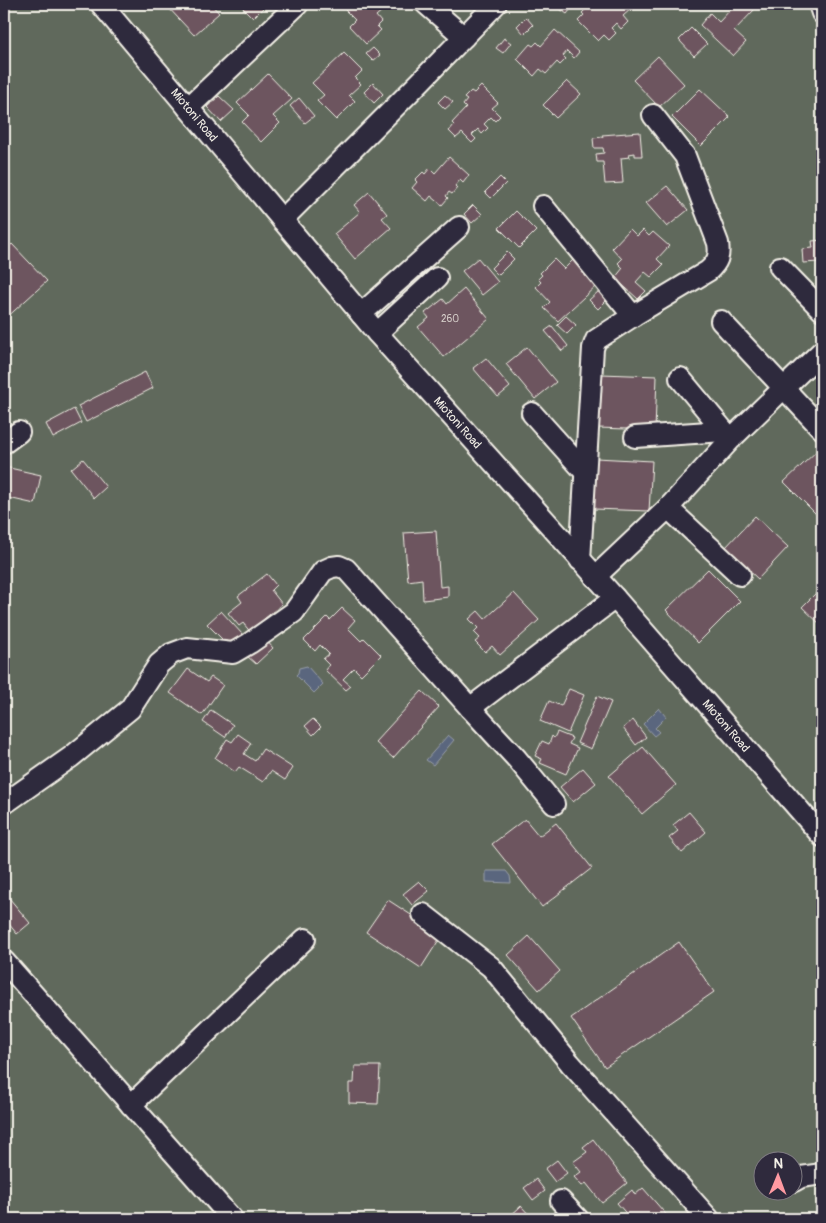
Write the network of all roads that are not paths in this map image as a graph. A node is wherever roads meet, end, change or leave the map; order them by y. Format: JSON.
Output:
{"nodes":[{"id":1,"x":101,"y":4,"type":"edge"},
{"id":2,"x":298,"y":4,"type":"edge"},
{"id":3,"x":426,"y":4,"type":"edge"},
{"id":4,"x":496,"y":4,"type":"edge"},
{"id":5,"x":819,"y":4,"type":"edge"},
{"id":6,"x":822,"y":13,"type":"edge"},
{"id":7,"x":464,"y":37,"type":"junction"},
{"id":8,"x":188,"y":108,"type":"junction"},
{"id":9,"x":653,"y":115,"type":"dead end"},
{"id":10,"x":543,"y":206,"type":"dead end"},
{"id":11,"x":282,"y":220,"type":"junction"},
{"id":12,"x":460,"y":227,"type":"dead end"},
{"id":13,"x":780,"y":267,"type":"dead end"},
{"id":14,"x":437,"y":278,"type":"dead end"},
{"id":15,"x":822,"y":310,"type":"edge"},
{"id":16,"x":361,"y":314,"type":"junction"},
{"id":17,"x":633,"y":316,"type":"junction"},
{"id":18,"x":721,"y":321,"type":"dead end"},
{"id":19,"x":377,"y":333,"type":"junction"},
{"id":20,"x":822,"y":351,"type":"edge"},
{"id":21,"x":680,"y":378,"type":"dead end"},
{"id":22,"x":784,"y":388,"type":"junction"},
{"id":23,"x":532,"y":414,"type":"dead end"},
{"id":24,"x":822,"y":429,"type":"edge"},
{"id":25,"x":728,"y":435,"type":"junction"},
{"id":26,"x":636,"y":437,"type":"dead end"},
{"id":27,"x":584,"y":472,"type":"junction"},
{"id":28,"x":668,"y":508,"type":"junction"},
{"id":29,"x":580,"y":560,"type":"junction"},
{"id":30,"x":740,"y":575,"type":"dead end"},
{"id":31,"x":595,"y":577,"type":"junction"},
{"id":32,"x":615,"y":598,"type":"junction"},
{"id":33,"x":470,"y":708,"type":"junction"},
{"id":34,"x":4,"y":804,"type":"edge"},
{"id":35,"x":554,"y":804,"type":"dead end"},
{"id":36,"x":822,"y":836,"type":"edge"},
{"id":37,"x":423,"y":914,"type":"dead end"},
{"id":38,"x":306,"y":939,"type":"dead end"},
{"id":39,"x":4,"y":961,"type":"edge"},
{"id":40,"x":132,"y":1105,"type":"junction"},
{"id":41,"x":822,"y":1174,"type":"edge"},
{"id":42,"x":804,"y":1176,"type":"edge"},
{"id":43,"x":561,"y":1201,"type":"dead end"},
{"id":44,"x":232,"y":1219,"type":"edge"},
{"id":45,"x":578,"y":1219,"type":"edge"},
{"id":46,"x":709,"y":1219,"type":"edge"}],
"edges":[{"from":1,"to":8,"type":"street","name":"Miotoni Road"},
{"from":2,"to":8,"type":"street"},
{"from":3,"to":7,"type":"street"},
{"from":4,"to":7,"type":"street"},
{"from":5,"to":6,"type":"street"},
{"from":7,"to":11,"type":"street"},
{"from":8,"to":11,"type":"street","name":"Miotoni Road"},
{"from":9,"to":17,"type":"street"},
{"from":10,"to":17,"type":"street"},
{"from":11,"to":16,"type":"street","name":"Miotoni Road"},
{"from":12,"to":16,"type":"street"},
{"from":13,"to":15,"type":"street"},
{"from":14,"to":19,"type":"street"},
{"from":16,"to":19,"type":"street","name":"Miotoni Road"},
{"from":17,"to":27,"type":"street"},
{"from":18,"to":22,"type":"street"},
{"from":19,"to":29,"type":"street","name":"Miotoni Road"},
{"from":20,"to":22,"type":"street"},
{"from":21,"to":25,"type":"street"},
{"from":22,"to":24,"type":"street"},
{"from":22,"to":25,"type":"street"},
{"from":23,"to":27,"type":"street"},
{"from":25,"to":26,"type":"street"},
{"from":25,"to":28,"type":"street"},
{"from":27,"to":29,"type":"street"},
{"from":28,"to":30,"type":"street"},
{"from":28,"to":31,"type":"street"},
{"from":29,"to":31,"type":"street","name":"Miotoni Road"},
{"from":31,"to":32,"type":"street","name":"Miotoni Road"},
{"from":32,"to":33,"type":"street"},
{"from":32,"to":36,"type":"street","name":"Miotoni Road"},
{"from":33,"to":34,"type":"street"},
{"from":33,"to":35,"type":"street"},
{"from":37,"to":46,"type":"street"},
{"from":38,"to":40,"type":"street"},
{"from":39,"to":40,"type":"street"},
{"from":40,"to":44,"type":"street"},
{"from":41,"to":42,"type":"street"},
{"from":43,"to":45,"type":"street"}]}
